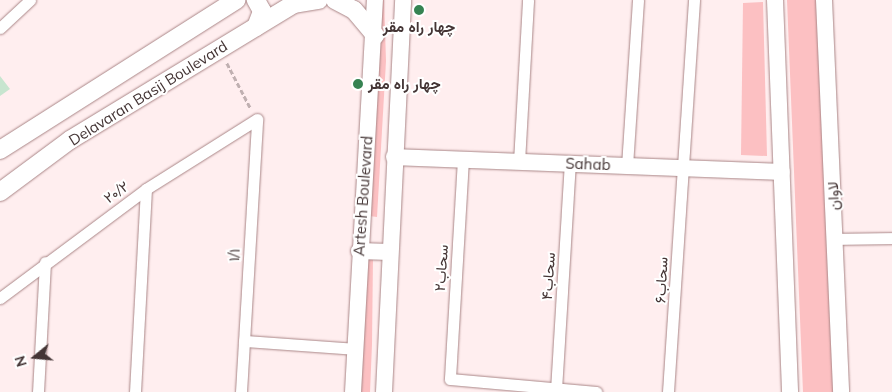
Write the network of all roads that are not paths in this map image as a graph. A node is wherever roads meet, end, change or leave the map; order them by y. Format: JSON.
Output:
{"nodes":[{"id":1,"x":30,"y":0,"type":"edge"},
{"id":2,"x":236,"y":0,"type":"edge"},
{"id":3,"x":256,"y":0,"type":"edge"},
{"id":4,"x":319,"y":0,"type":"edge"},
{"id":5,"x":335,"y":0,"type":"edge"},
{"id":6,"x":375,"y":0,"type":"edge"},
{"id":7,"x":403,"y":0,"type":"edge"},
{"id":8,"x":528,"y":0,"type":"edge"},
{"id":9,"x":638,"y":0,"type":"edge"},
{"id":10,"x":694,"y":0,"type":"edge"},
{"id":11,"x":775,"y":0,"type":"edge"},
{"id":12,"x":824,"y":0,"type":"edge"},
{"id":13,"x":296,"y":2,"type":"edge"},
{"id":14,"x":256,"y":27,"type":"junction"},
{"id":15,"x":0,"y":28,"type":"edge"},
{"id":16,"x":375,"y":35,"type":"junction"},
{"id":17,"x":257,"y":119,"type":"joint"},
{"id":18,"x":0,"y":150,"type":"edge"},
{"id":19,"x":394,"y":157,"type":"junction"},
{"id":20,"x":464,"y":159,"type":"junction"},
{"id":21,"x":519,"y":162,"type":"junction"},
{"id":22,"x":570,"y":164,"type":"junction"},
{"id":23,"x":627,"y":166,"type":"junction"},
{"id":24,"x":682,"y":168,"type":"junction"},
{"id":25,"x":782,"y":172,"type":"junction"},
{"id":26,"x":146,"y":189,"type":"junction"},
{"id":27,"x":0,"y":192,"type":"edge"},
{"id":28,"x":892,"y":238,"type":"edge"},
{"id":29,"x":834,"y":239,"type":"junction"},
{"id":30,"x":359,"y":251,"type":"junction"},
{"id":31,"x":390,"y":252,"type":"junction"},
{"id":32,"x":45,"y":262,"type":"junction"},
{"id":33,"x":0,"y":298,"type":"edge"},
{"id":34,"x":244,"y":341,"type":"junction"},
{"id":35,"x":354,"y":349,"type":"junction"},
{"id":36,"x":556,"y":390,"type":"junction"},
{"id":37,"x":38,"y":392,"type":"edge"},
{"id":38,"x":134,"y":392,"type":"edge"},
{"id":39,"x":241,"y":392,"type":"edge"},
{"id":40,"x":352,"y":392,"type":"edge"},
{"id":41,"x":384,"y":392,"type":"edge"},
{"id":42,"x":596,"y":392,"type":"edge"},
{"id":43,"x":668,"y":392,"type":"edge"},
{"id":44,"x":790,"y":392,"type":"edge"},
{"id":45,"x":841,"y":392,"type":"edge"}],
"edges":[{"from":1,"to":15,"type":"street"},
{"from":2,"to":18,"type":"main road"},
{"from":3,"to":14,"type":"main road"},
{"from":4,"to":13,"type":"main road"},
{"from":5,"to":16,"type":"main road"},
{"from":6,"to":16,"type":"street","name":"Artesh Boulevard"},
{"from":7,"to":19,"type":"street","name":"Artesh Boulevard"},
{"from":8,"to":21,"type":"street"},
{"from":9,"to":23,"type":"street"},
{"from":10,"to":24,"type":"street","name":"۶سحاب"},
{"from":11,"to":25,"type":"street"},
{"from":12,"to":29,"type":"street","name":"لاوان"},
{"from":13,"to":14,"type":"main road","name":"Delavaran Basij Boulevard"},
{"from":14,"to":27,"type":"main road","name":"Delavaran Basij Boulevard"},
{"from":16,"to":30,"type":"street","name":"Artesh Boulevard"},
{"from":17,"to":26,"type":"street","name":"۲۰/۲"},
{"from":17,"to":34,"type":"street","name":"۱/۱"},
{"from":19,"to":20,"type":"street","name":"Sahab"},
{"from":19,"to":31,"type":"street","name":"Artesh Boulevard"},
{"from":20,"to":21,"type":"street","name":"Sahab"},
{"from":20,"to":36,"type":"street","name":"۲سحاب"},
{"from":21,"to":22,"type":"street","name":"Sahab"},
{"from":22,"to":23,"type":"street","name":"Sahab"},
{"from":22,"to":36,"type":"street","name":"۴سحاب"},
{"from":23,"to":24,"type":"street","name":"Sahab"},
{"from":24,"to":25,"type":"street","name":"Sahab"},
{"from":24,"to":43,"type":"street","name":"۶سحاب"},
{"from":25,"to":44,"type":"street"},
{"from":26,"to":32,"type":"street","name":"۲۰/۲"},
{"from":26,"to":38,"type":"street"},
{"from":28,"to":29,"type":"street"},
{"from":29,"to":45,"type":"street","name":"لاوان"},
{"from":30,"to":31,"type":"street"},
{"from":30,"to":35,"type":"street","name":"Artesh Boulevard"},
{"from":31,"to":41,"type":"street","name":"Artesh Boulevard"},
{"from":32,"to":33,"type":"street","name":"۲۰/۲"},
{"from":32,"to":37,"type":"street"},
{"from":34,"to":35,"type":"street"},
{"from":34,"to":39,"type":"street","name":"۱/۱"},
{"from":35,"to":40,"type":"street","name":"Artesh Boulevard"},
{"from":36,"to":42,"type":"street"}]}
